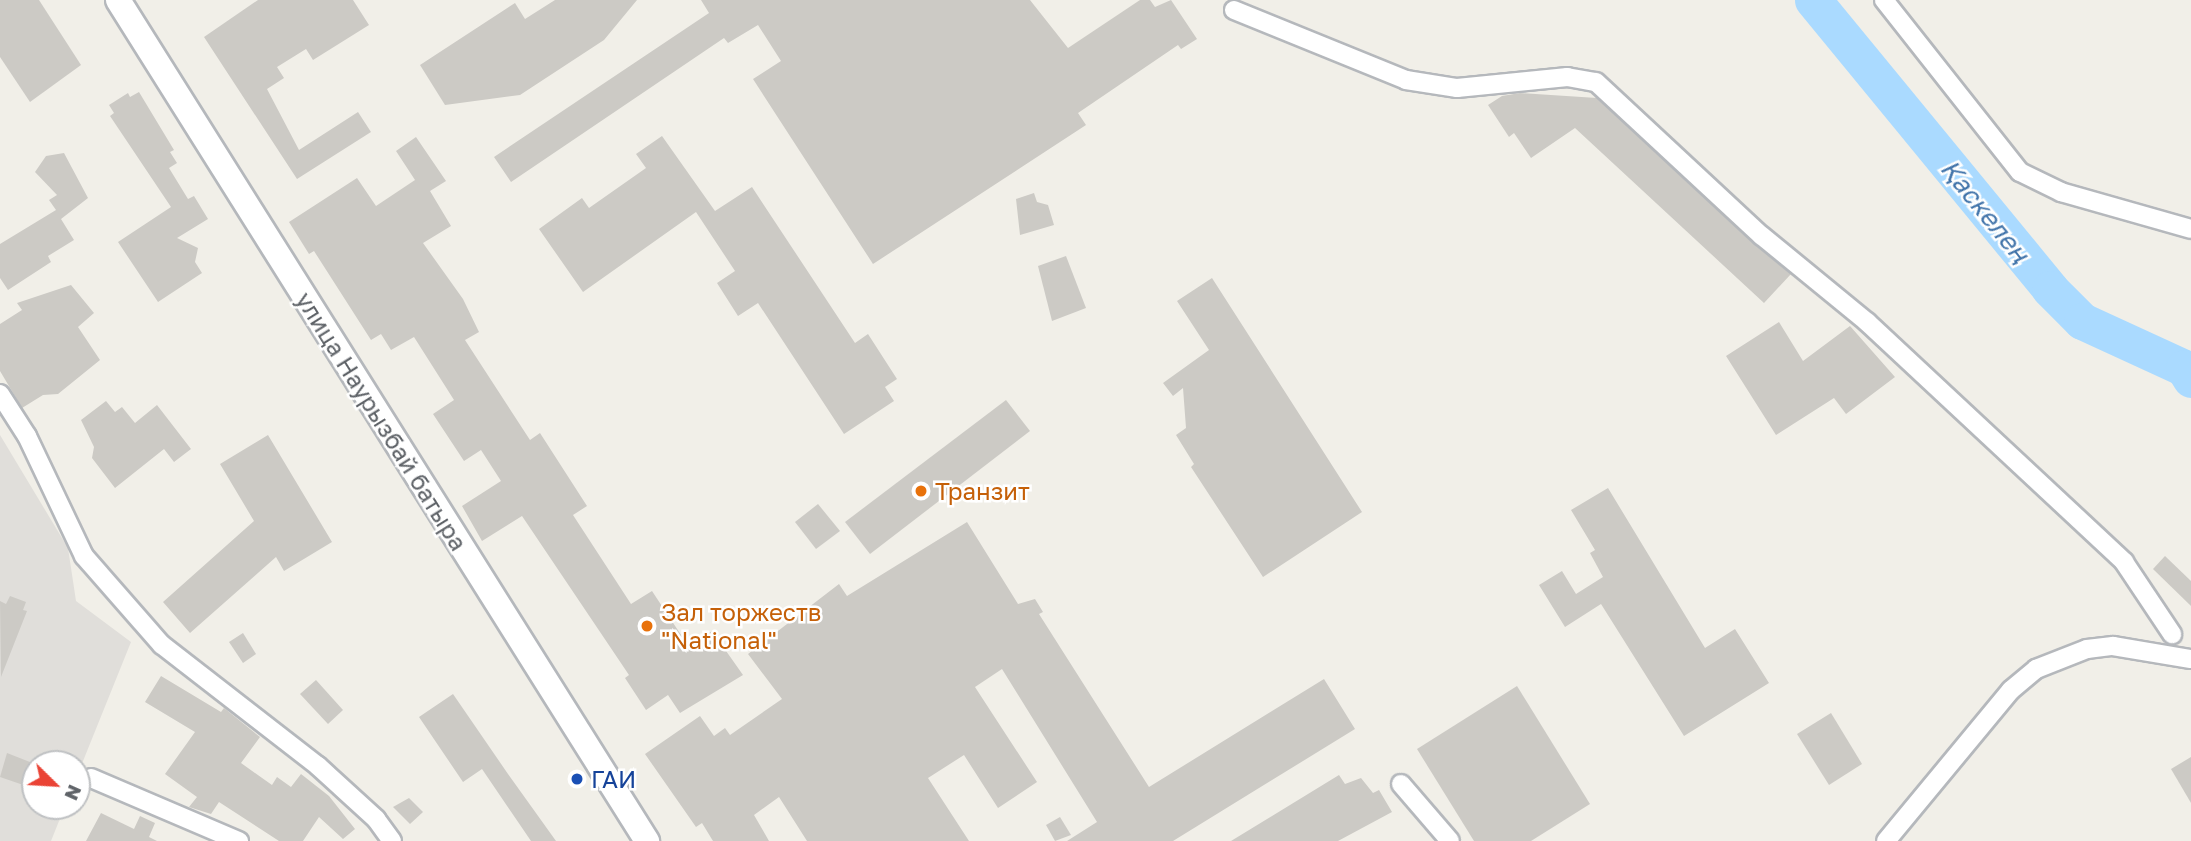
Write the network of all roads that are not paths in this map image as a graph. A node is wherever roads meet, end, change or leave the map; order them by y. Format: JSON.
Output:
{"nodes":[{"id":1,"x":118,"y":0,"type":"edge"},
{"id":2,"x":1884,"y":0,"type":"edge"},
{"id":3,"x":1234,"y":10,"type":"dead end"},
{"id":4,"x":2191,"y":229,"type":"edge"},
{"id":5,"x":0,"y":394,"type":"edge"},
{"id":6,"x":2172,"y":634,"type":"dead end"},
{"id":7,"x":2191,"y":659,"type":"edge"},
{"id":8,"x":91,"y":779,"type":"dead end"},
{"id":9,"x":1401,"y":784,"type":"dead end"},
{"id":10,"x":239,"y":841,"type":"edge"},
{"id":11,"x":392,"y":841,"type":"edge"},
{"id":12,"x":647,"y":841,"type":"edge"},
{"id":13,"x":1450,"y":841,"type":"edge"},
{"id":14,"x":1886,"y":841,"type":"edge"}],
"edges":[{"from":1,"to":12,"type":"main road","name":"улица Наурызбай батыра"},
{"from":2,"to":4,"type":"street"},
{"from":3,"to":6,"type":"street"},
{"from":5,"to":11,"type":"street"},
{"from":7,"to":14,"type":"street"},
{"from":8,"to":10,"type":"street"},
{"from":9,"to":13,"type":"street"}]}
